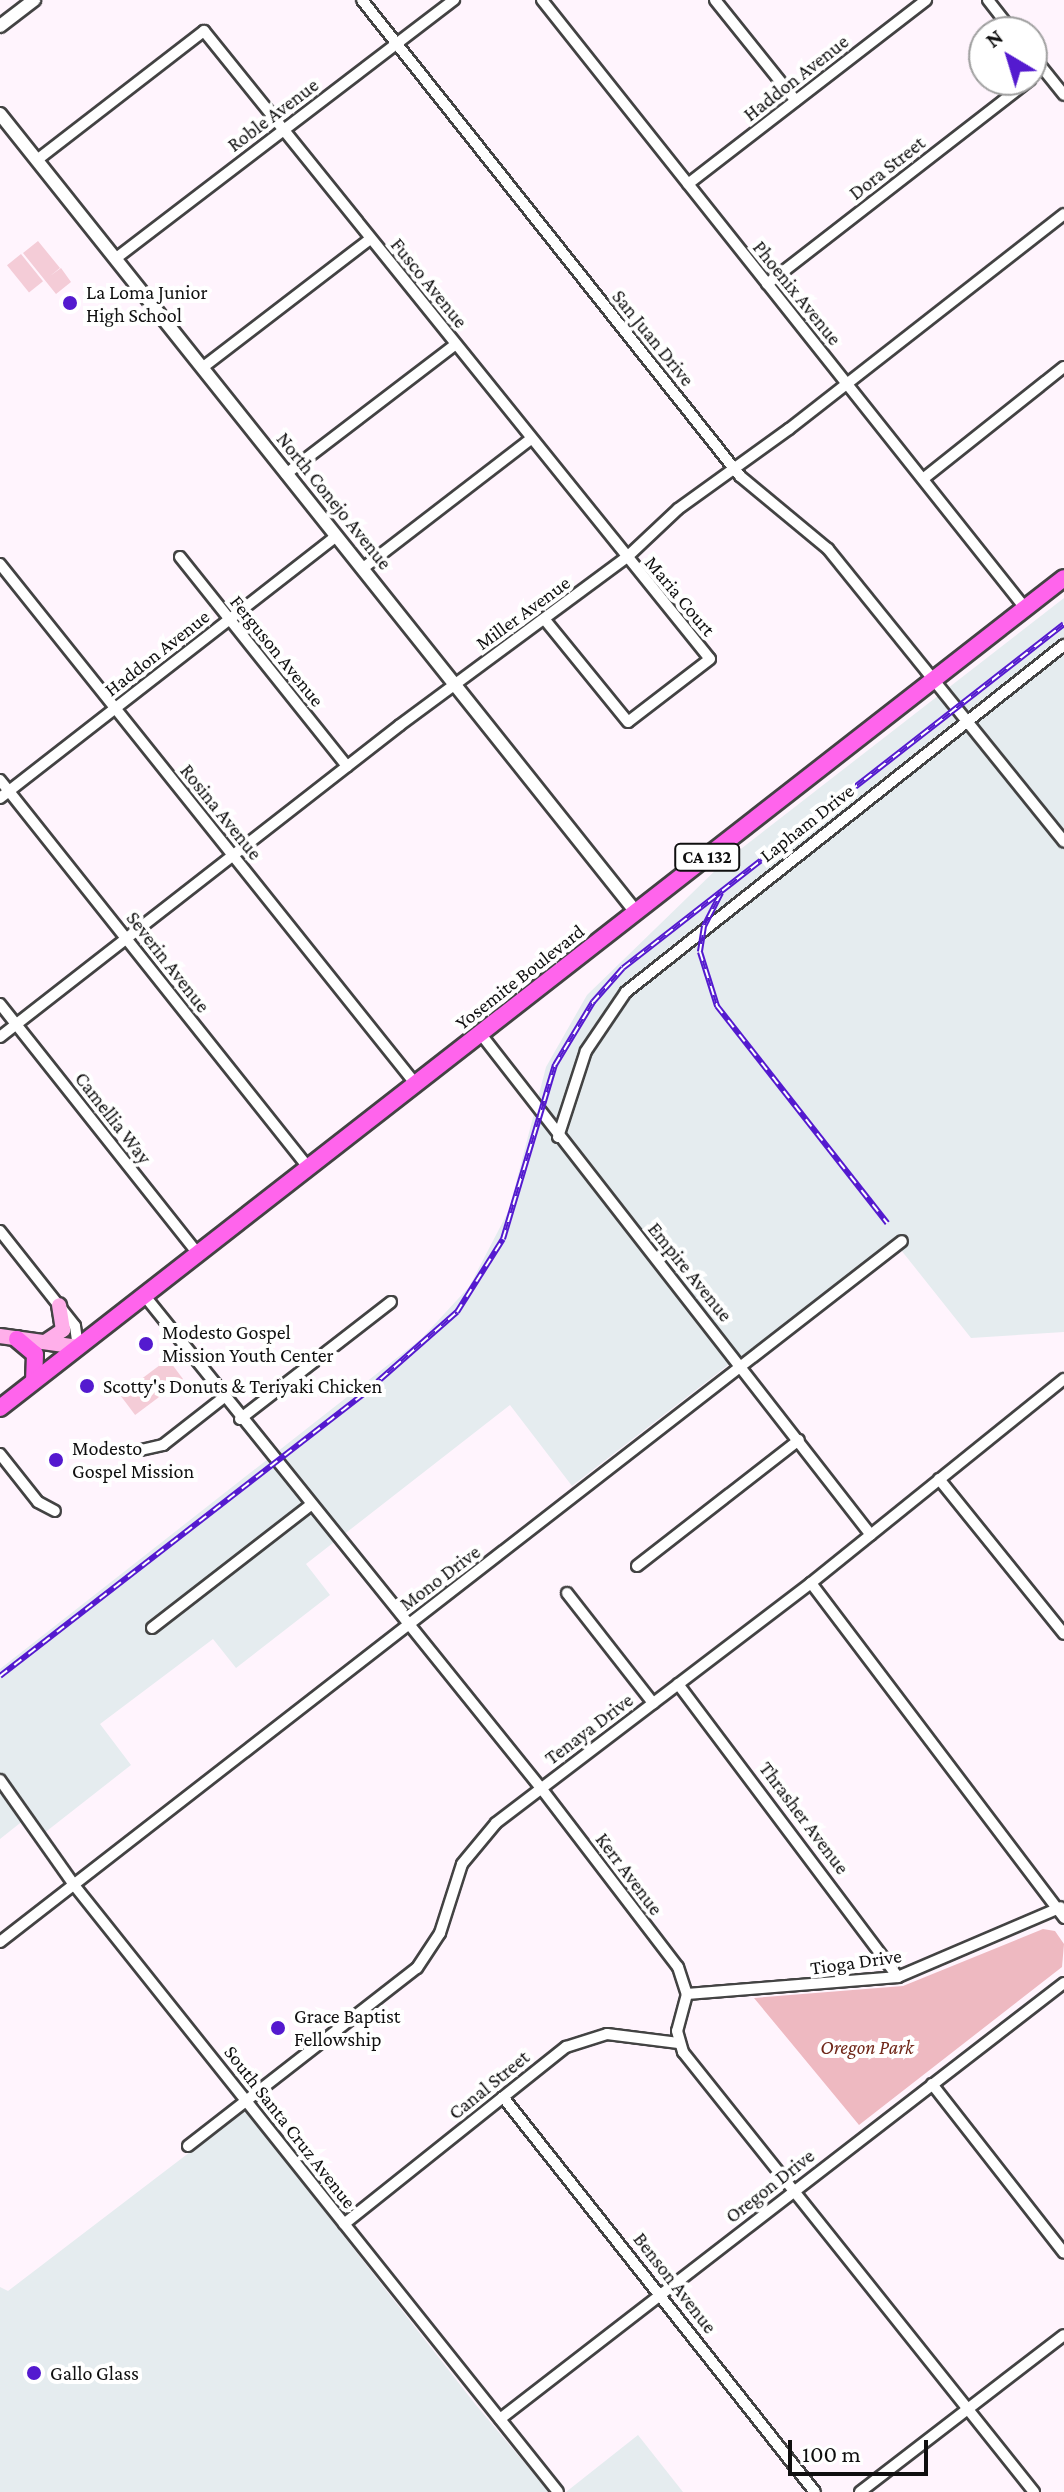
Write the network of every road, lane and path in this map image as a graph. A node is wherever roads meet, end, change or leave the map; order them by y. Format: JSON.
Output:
{"nodes":[{"id":1,"x":34,"y":0,"type":"edge"},
{"id":2,"x":362,"y":0,"type":"edge"},
{"id":3,"x":454,"y":0,"type":"edge"},
{"id":4,"x":542,"y":0,"type":"edge"},
{"id":5,"x":715,"y":0,"type":"edge"},
{"id":6,"x":926,"y":0,"type":"edge"},
{"id":7,"x":988,"y":0,"type":"edge"},
{"id":8,"x":1000,"y":16,"type":"edge"},
{"id":9,"x":0,"y":27,"type":"edge"},
{"id":10,"x":396,"y":44,"type":"junction"},
{"id":11,"x":1048,"y":75,"type":"edge"},
{"id":12,"x":1064,"y":95,"type":"edge"},
{"id":13,"x":1009,"y":96,"type":"edge"},
{"id":14,"x":796,"y":101,"type":"junction"},
{"id":15,"x":0,"y":114,"type":"edge"},
{"id":16,"x":283,"y":130,"type":"junction"},
{"id":17,"x":37,"y":160,"type":"junction"},
{"id":18,"x":688,"y":184,"type":"junction"},
{"id":19,"x":1064,"y":214,"type":"edge"},
{"id":20,"x":370,"y":239,"type":"junction"},
{"id":21,"x":115,"y":259,"type":"junction"},
{"id":22,"x":767,"y":284,"type":"junction"},
{"id":23,"x":455,"y":345,"type":"junction"},
{"id":24,"x":1064,"y":367,"type":"edge"},
{"id":25,"x":202,"y":368,"type":"junction"},
{"id":26,"x":847,"y":383,"type":"junction"},
{"id":27,"x":531,"y":439,"type":"junction"},
{"id":28,"x":734,"y":468,"type":"junction"},
{"id":29,"x":286,"y":474,"type":"junction"},
{"id":30,"x":923,"y":479,"type":"junction"},
{"id":31,"x":336,"y":536,"type":"junction"},
{"id":32,"x":180,"y":557,"type":"dead end"},
{"id":33,"x":626,"y":558,"type":"junction"},
{"id":34,"x":0,"y":564,"type":"edge"},
{"id":35,"x":362,"y":569,"type":"junction"},
{"id":36,"x":1064,"y":578,"type":"edge"},
{"id":37,"x":1025,"y":608,"type":"junction"},
{"id":38,"x":229,"y":619,"type":"junction"},
{"id":39,"x":545,"y":620,"type":"junction"},
{"id":40,"x":1064,"y":645,"type":"edge"},
{"id":41,"x":933,"y":681,"type":"junction"},
{"id":42,"x":454,"y":684,"type":"junction"},
{"id":43,"x":115,"y":708,"type":"junction"},
{"id":44,"x":967,"y":720,"type":"junction"},
{"id":45,"x":347,"y":766,"type":"junction"},
{"id":46,"x":0,"y":780,"type":"edge"},
{"id":47,"x":4,"y":794,"type":"edge"},
{"id":48,"x":1064,"y":842,"type":"edge"},
{"id":49,"x":233,"y":855,"type":"junction"},
{"id":50,"x":636,"y":912,"type":"junction"},
{"id":51,"x":126,"y":939,"type":"junction"},
{"id":52,"x":0,"y":1004,"type":"edge"},
{"id":53,"x":17,"y":1024,"type":"junction"},
{"id":54,"x":480,"y":1033,"type":"junction"},
{"id":55,"x":0,"y":1037,"type":"edge"},
{"id":56,"x":414,"y":1082,"type":"junction"},
{"id":57,"x":558,"y":1137,"type":"junction"},
{"id":58,"x":308,"y":1167,"type":"junction"},
{"id":59,"x":0,"y":1231,"type":"edge"},
{"id":60,"x":902,"y":1241,"type":"dead end"},
{"id":61,"x":198,"y":1254,"type":"junction"},
{"id":62,"x":144,"y":1295,"type":"junction"},
{"id":63,"x":391,"y":1302,"type":"dead end"},
{"id":64,"x":59,"y":1305,"type":"junction"},
{"id":65,"x":9,"y":1337,"type":"edge"},
{"id":66,"x":44,"y":1343,"type":"junction"},
{"id":67,"x":78,"y":1347,"type":"junction"},
{"id":68,"x":741,"y":1365,"type":"junction"},
{"id":69,"x":1064,"y":1379,"type":"edge"},
{"id":70,"x":34,"y":1381,"type":"junction"},
{"id":71,"x":223,"y":1398,"type":"junction"},
{"id":72,"x":0,"y":1408,"type":"edge"},
{"id":73,"x":240,"y":1419,"type":"junction"},
{"id":74,"x":799,"y":1440,"type":"junction"},
{"id":75,"x":141,"y":1450,"type":"dead end"},
{"id":76,"x":0,"y":1454,"type":"edge"},
{"id":77,"x":939,"y":1479,"type":"junction"},
{"id":78,"x":312,"y":1504,"type":"junction"},
{"id":79,"x":55,"y":1511,"type":"dead end"},
{"id":80,"x":871,"y":1535,"type":"junction"},
{"id":81,"x":637,"y":1566,"type":"dead end"},
{"id":82,"x":811,"y":1583,"type":"junction"},
{"id":83,"x":567,"y":1593,"type":"dead end"},
{"id":84,"x":408,"y":1624,"type":"junction"},
{"id":85,"x":152,"y":1628,"type":"dead end"},
{"id":86,"x":1064,"y":1634,"type":"edge"},
{"id":87,"x":678,"y":1684,"type":"junction"},
{"id":88,"x":653,"y":1703,"type":"junction"},
{"id":89,"x":0,"y":1780,"type":"edge"},
{"id":90,"x":541,"y":1788,"type":"junction"},
{"id":91,"x":74,"y":1885,"type":"junction"},
{"id":92,"x":1062,"y":1911,"type":"edge"},
{"id":93,"x":0,"y":1942,"type":"edge"},
{"id":94,"x":898,"y":1977,"type":"junction"},
{"id":95,"x":1064,"y":1983,"type":"edge"},
{"id":96,"x":687,"y":1994,"type":"junction"},
{"id":97,"x":678,"y":2043,"type":"junction"},
{"id":98,"x":932,"y":2084,"type":"junction"},
{"id":99,"x":503,"y":2097,"type":"junction"},
{"id":100,"x":247,"y":2101,"type":"junction"},
{"id":101,"x":188,"y":2146,"type":"dead end"},
{"id":102,"x":793,"y":2191,"type":"junction"},
{"id":103,"x":344,"y":2224,"type":"junction"},
{"id":104,"x":1064,"y":2253,"type":"edge"},
{"id":105,"x":660,"y":2293,"type":"junction"},
{"id":106,"x":1064,"y":2335,"type":"edge"},
{"id":107,"x":968,"y":2409,"type":"junction"},
{"id":108,"x":500,"y":2419,"type":"junction"},
{"id":109,"x":558,"y":2492,"type":"edge"},
{"id":110,"x":815,"y":2492,"type":"edge"},
{"id":111,"x":860,"y":2492,"type":"edge"},
{"id":112,"x":1034,"y":2492,"type":"edge"}],
"edges":[{"from":1,"to":9,"type":"street"},
{"from":2,"to":10,"type":"street","name":"San Juan Drive"},
{"from":3,"to":10,"type":"street","name":"Roble Avenue"},
{"from":4,"to":18,"type":"street","name":"Phoenix Avenue"},
{"from":5,"to":14,"type":"street"},
{"from":6,"to":14,"type":"street","name":"Haddon Avenue"},
{"from":7,"to":8,"type":"street"},
{"from":10,"to":16,"type":"street","name":"Roble Avenue"},
{"from":10,"to":28,"type":"street","name":"San Juan Drive"},
{"from":11,"to":12,"type":"street"},
{"from":13,"to":22,"type":"street","name":"Dora Street"},
{"from":14,"to":18,"type":"street","name":"Haddon Avenue"},
{"from":15,"to":17,"type":"street","name":"North Conejo Avenue"},
{"from":16,"to":17,"type":"street","name":"Fusco Avenue"},
{"from":16,"to":20,"type":"street","name":"Fusco Avenue"},
{"from":16,"to":21,"type":"street","name":"Roble Avenue"},
{"from":17,"to":21,"type":"street","name":"North Conejo Avenue"},
{"from":18,"to":22,"type":"street","name":"Phoenix Avenue"},
{"from":19,"to":26,"type":"street","name":"Miller Avenue"},
{"from":20,"to":23,"type":"street","name":"Fusco Avenue"},
{"from":20,"to":25,"type":"street"},
{"from":21,"to":25,"type":"street","name":"North Conejo Avenue"},
{"from":22,"to":26,"type":"street","name":"Phoenix Avenue"},
{"from":23,"to":27,"type":"street","name":"Fusco Avenue"},
{"from":23,"to":29,"type":"street"},
{"from":24,"to":30,"type":"street"},
{"from":25,"to":29,"type":"street","name":"North Conejo Avenue"},
{"from":26,"to":28,"type":"street","name":"Miller Avenue"},
{"from":26,"to":30,"type":"street","name":"Phoenix Avenue"},
{"from":27,"to":33,"type":"street","name":"Fusco Avenue"},
{"from":27,"to":35,"type":"street"},
{"from":28,"to":33,"type":"street","name":"Miller Avenue"},
{"from":28,"to":41,"type":"street","name":"San Juan Drive"},
{"from":29,"to":31,"type":"street","name":"North Conejo Avenue"},
{"from":30,"to":37,"type":"street","name":"Phoenix Avenue"},
{"from":31,"to":35,"type":"street","name":"North Conejo Avenue"},
{"from":31,"to":38,"type":"street","name":"Haddon Avenue"},
{"from":32,"to":38,"type":"street","name":"Ferguson Avenue"},
{"from":33,"to":39,"type":"street","name":"Miller Avenue"},
{"from":33,"to":39,"type":"street","name":"Maria Court"},
{"from":34,"to":43,"type":"street","name":"Rosina Avenue"},
{"from":35,"to":42,"type":"street","name":"North Conejo Avenue"},
{"from":36,"to":37,"type":"main road","name":"Yosemite Boulevard","number":"CA 132"},
{"from":37,"to":41,"type":"main road","name":"Yosemite Boulevard","number":"CA 132"},
{"from":38,"to":43,"type":"street","name":"Haddon Avenue"},
{"from":38,"to":45,"type":"street","name":"Ferguson Avenue"},
{"from":39,"to":42,"type":"street","name":"Miller Avenue"},
{"from":40,"to":44,"type":"street","name":"Lapham Drive"},
{"from":41,"to":44,"type":"street","name":"San Juan Drive"},
{"from":41,"to":50,"type":"main road","name":"Yosemite Boulevard","number":"CA 132"},
{"from":42,"to":45,"type":"street","name":"Miller Avenue"},
{"from":42,"to":50,"type":"street","name":"North Conejo Avenue"},
{"from":43,"to":47,"type":"street","name":"Haddon Avenue"},
{"from":43,"to":49,"type":"street","name":"Rosina Avenue"},
{"from":44,"to":48,"type":"street","name":"San Juan Drive"},
{"from":44,"to":57,"type":"street","name":"Lapham Drive"},
{"from":45,"to":49,"type":"street","name":"Miller Avenue"},
{"from":46,"to":47,"type":"street","name":"Severin Avenue"},
{"from":47,"to":51,"type":"street","name":"Severin Avenue"},
{"from":49,"to":51,"type":"street","name":"Miller Avenue"},
{"from":49,"to":56,"type":"street","name":"Rosina Avenue"},
{"from":50,"to":54,"type":"main road","name":"Yosemite Boulevard","number":"CA 132"},
{"from":51,"to":53,"type":"street","name":"Miller Avenue"},
{"from":51,"to":58,"type":"street","name":"Severin Avenue"},
{"from":52,"to":53,"type":"street","name":"Camellia Way"},
{"from":53,"to":55,"type":"street","name":"Miller Avenue"},
{"from":53,"to":61,"type":"street","name":"Camellia Way"},
{"from":54,"to":56,"type":"main road","name":"Yosemite Boulevard","number":"CA 132"},
{"from":54,"to":57,"type":"street","name":"Empire Avenue"},
{"from":56,"to":58,"type":"main road","name":"Yosemite Boulevard","number":"CA 132"},
{"from":57,"to":68,"type":"street","name":"Empire Avenue"},
{"from":58,"to":61,"type":"main road","name":"Yosemite Boulevard","number":"CA 132"},
{"from":59,"to":64,"type":"street"},
{"from":60,"to":68,"type":"street","name":"Mono Drive"},
{"from":61,"to":62,"type":"main road","name":"Yosemite Boulevard","number":"CA 132"},
{"from":62,"to":67,"type":"main road","name":"Yosemite Boulevard","number":"CA 132"},
{"from":62,"to":71,"type":"street","name":"Kerr Avenue"},
{"from":63,"to":73,"type":"street"},
{"from":64,"to":66,"type":"main road"},
{"from":64,"to":67,"type":"street"},
{"from":65,"to":66,"type":"main road"},
{"from":65,"to":70,"type":"main road"},
{"from":66,"to":67,"type":"main road"},
{"from":67,"to":70,"type":"main road","name":"Yosemite Boulevard","number":"CA 132"},
{"from":68,"to":74,"type":"street","name":"Empire Avenue"},
{"from":68,"to":84,"type":"street","name":"Mono Drive"},
{"from":69,"to":77,"type":"street","name":"Tenaya Drive"},
{"from":70,"to":72,"type":"main road","name":"Yosemite Boulevard","number":"CA 132"},
{"from":71,"to":73,"type":"street","name":"Kerr Avenue"},
{"from":71,"to":75,"type":"street"},
{"from":73,"to":78,"type":"street","name":"Kerr Avenue"},
{"from":74,"to":80,"type":"street","name":"Empire Avenue"},
{"from":74,"to":81,"type":"street"},
{"from":76,"to":79,"type":"street"},
{"from":77,"to":80,"type":"street","name":"Tenaya Drive"},
{"from":77,"to":86,"type":"street"},
{"from":78,"to":84,"type":"street","name":"Kerr Avenue"},
{"from":78,"to":85,"type":"street"},
{"from":80,"to":82,"type":"street","name":"Tenaya Drive"},
{"from":82,"to":87,"type":"street","name":"Tenaya Drive"},
{"from":82,"to":92,"type":"street"},
{"from":83,"to":88,"type":"street"},
{"from":84,"to":90,"type":"street","name":"Kerr Avenue"},
{"from":84,"to":91,"type":"street","name":"Mono Drive"},
{"from":87,"to":88,"type":"street","name":"Tenaya Drive"},
{"from":87,"to":94,"type":"street","name":"Thrasher Avenue"},
{"from":88,"to":90,"type":"street","name":"Tenaya Drive"},
{"from":89,"to":91,"type":"street","name":"South Santa Cruz Avenue"},
{"from":90,"to":96,"type":"street","name":"Kerr Avenue"},
{"from":90,"to":100,"type":"street","name":"Tenaya Drive"},
{"from":91,"to":93,"type":"street","name":"Mono Drive"},
{"from":91,"to":100,"type":"street","name":"South Santa Cruz Avenue"},
{"from":92,"to":94,"type":"street","name":"Tioga Drive"},
{"from":94,"to":96,"type":"street","name":"Tioga Drive"},
{"from":95,"to":98,"type":"street","name":"Oregon Drive"},
{"from":96,"to":97,"type":"street"},
{"from":97,"to":99,"type":"street","name":"Canal Street"},
{"from":97,"to":102,"type":"street"},
{"from":98,"to":102,"type":"street","name":"Oregon Drive"},
{"from":98,"to":104,"type":"street"},
{"from":99,"to":103,"type":"street","name":"Canal Street"},
{"from":99,"to":105,"type":"street","name":"Benson Avenue"},
{"from":100,"to":101,"type":"street","name":"Tenaya Drive"},
{"from":100,"to":103,"type":"street","name":"South Santa Cruz Avenue"},
{"from":102,"to":105,"type":"street","name":"Oregon Drive"},
{"from":102,"to":107,"type":"street"},
{"from":103,"to":108,"type":"street","name":"South Santa Cruz Avenue"},
{"from":105,"to":108,"type":"street","name":"Oregon Drive"},
{"from":105,"to":110,"type":"street","name":"Benson Avenue"},
{"from":106,"to":107,"type":"street"},
{"from":107,"to":111,"type":"street"},
{"from":107,"to":112,"type":"street"},
{"from":108,"to":109,"type":"street","name":"South Santa Cruz Avenue"}]}
